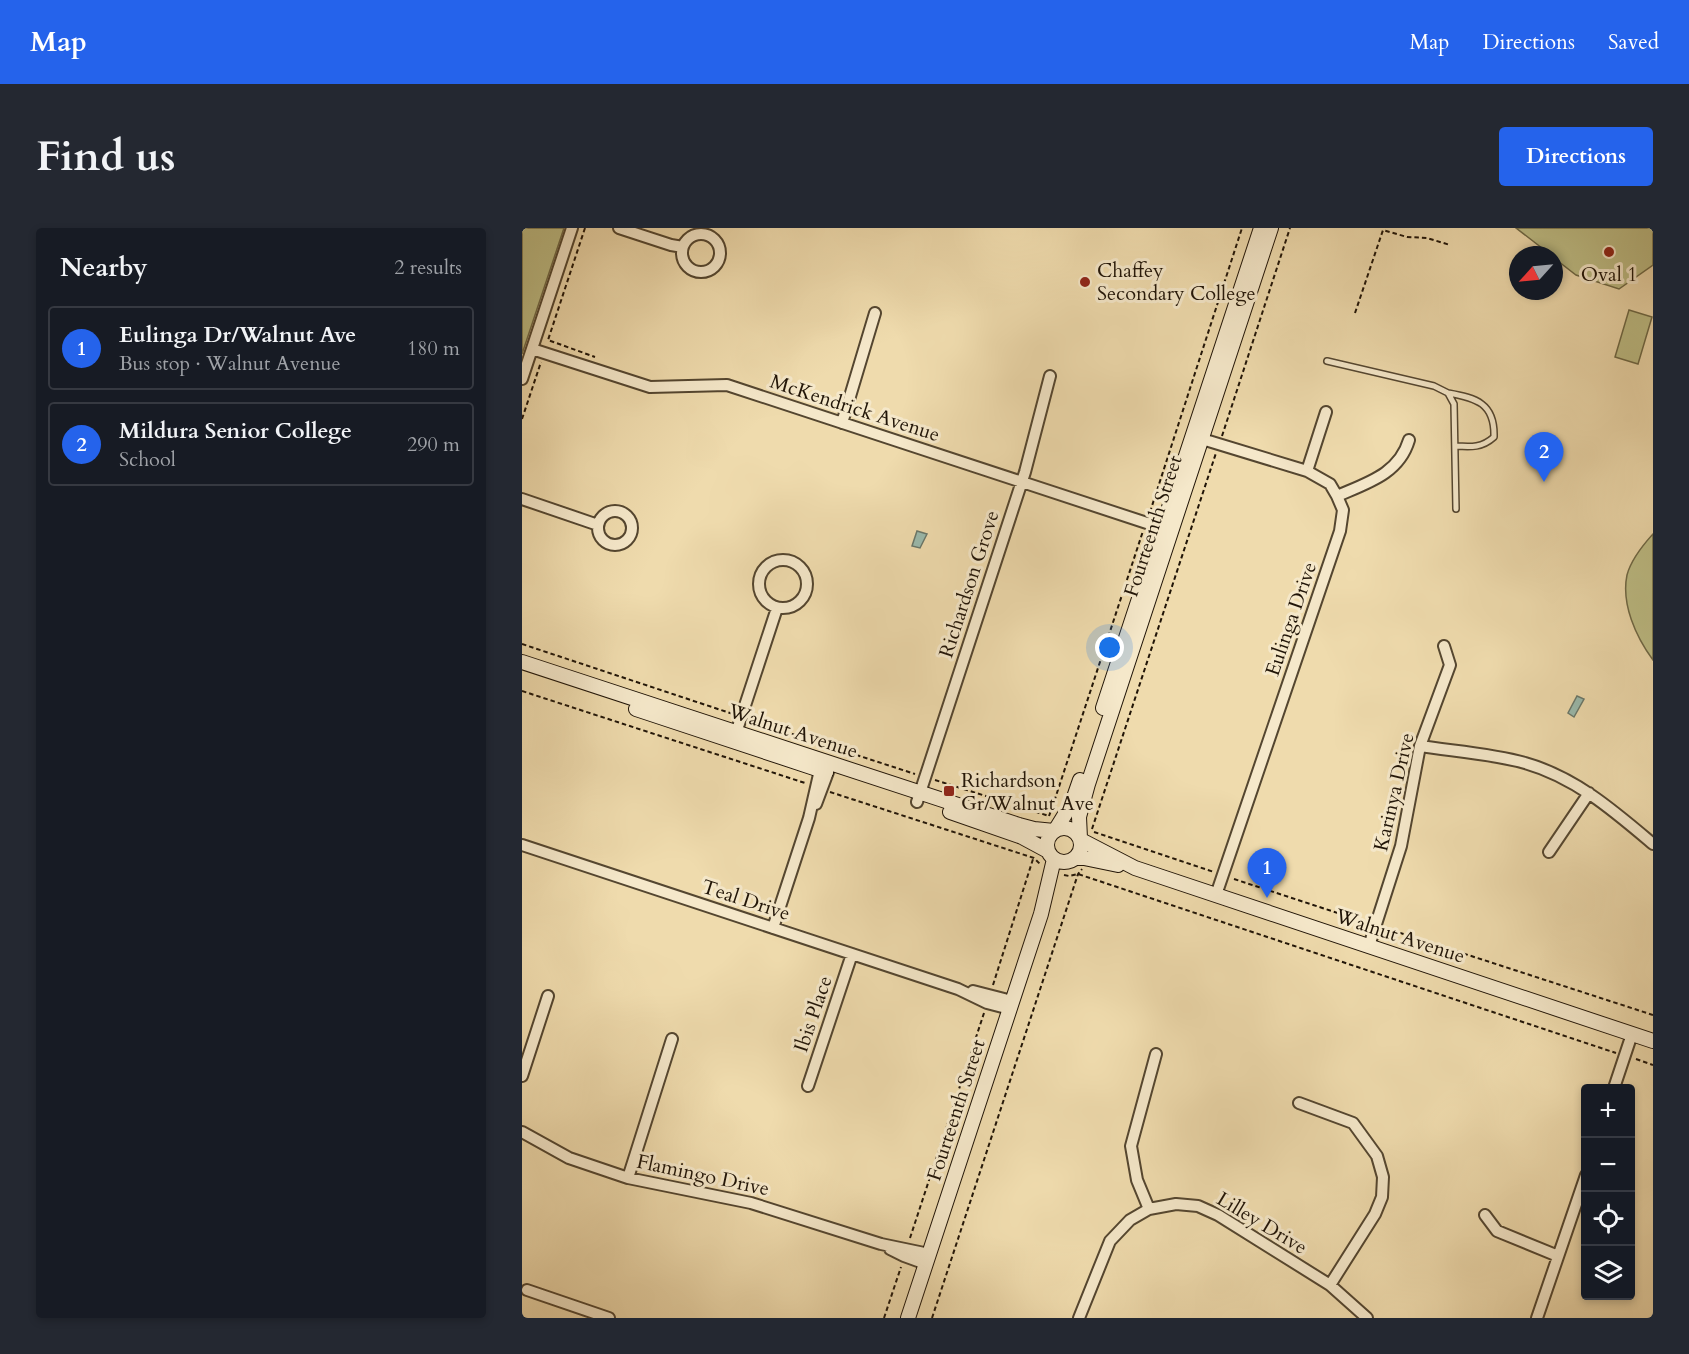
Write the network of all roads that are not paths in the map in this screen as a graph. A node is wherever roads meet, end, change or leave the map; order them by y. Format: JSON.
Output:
{"nodes":[{"id":1,"x":572,"y":228,"type":"edge"},
{"id":2,"x":619,"y":228,"type":"edge"},
{"id":3,"x":1261,"y":228,"type":"edge"},
{"id":4,"x":1271,"y":228,"type":"edge"},
{"id":5,"x":683,"y":247,"type":"dead end"},
{"id":6,"x":875,"y":313,"type":"dead end"},
{"id":7,"x":532,"y":349,"type":"junction"},
{"id":8,"x":1327,"y":361,"type":"dead end"},
{"id":9,"x":1050,"y":376,"type":"dead end"},
{"id":10,"x":522,"y":379,"type":"edge"},
{"id":11,"x":1448,"y":393,"type":"junction"},
{"id":12,"x":1326,"y":412,"type":"dead end"},
{"id":13,"x":842,"y":423,"type":"junction"},
{"id":14,"x":1202,"y":439,"type":"junction"},
{"id":15,"x":1409,"y":440,"type":"dead end"},
{"id":16,"x":1455,"y":446,"type":"junction"},
{"id":17,"x":1307,"y":471,"type":"junction"},
{"id":18,"x":1022,"y":482,"type":"junction"},
{"id":19,"x":1338,"y":496,"type":"junction"},
{"id":20,"x":522,"y":499,"type":"edge"},
{"id":21,"x":1456,"y":509,"type":"dead end"},
{"id":22,"x":598,"y":525,"type":"dead end"},
{"id":23,"x":1162,"y":528,"type":"junction"},
{"id":24,"x":777,"y":608,"type":"junction"},
{"id":25,"x":1444,"y":646,"type":"dead end"},
{"id":26,"x":522,"y":662,"type":"edge"},
{"id":27,"x":522,"y":672,"type":"edge"},
{"id":28,"x":735,"y":737,"type":"junction"},
{"id":29,"x":1420,"y":746,"type":"junction"},
{"id":30,"x":825,"y":768,"type":"junction"},
{"id":31,"x":1589,"y":793,"type":"junction"},
{"id":32,"x":918,"y":797,"type":"junction"},
{"id":33,"x":1073,"y":815,"type":"junction"},
{"id":34,"x":1055,"y":830,"type":"junction"},
{"id":35,"x":1084,"y":836,"type":"junction"},
{"id":36,"x":1653,"y":844,"type":"edge"},
{"id":37,"x":522,"y":845,"type":"edge"},
{"id":38,"x":1549,"y":852,"type":"dead end"},
{"id":39,"x":1059,"y":863,"type":"junction"},
{"id":40,"x":1135,"y":868,"type":"junction"},
{"id":41,"x":1215,"y":895,"type":"junction"},
{"id":42,"x":773,"y":928,"type":"junction"},
{"id":43,"x":1369,"y":946,"type":"junction"},
{"id":44,"x":852,"y":954,"type":"junction"},
{"id":45,"x":548,"y":996,"type":"dead end"},
{"id":46,"x":1011,"y":1005,"type":"junction"},
{"id":47,"x":1632,"y":1034,"type":"junction"},
{"id":48,"x":672,"y":1039,"type":"dead end"},
{"id":49,"x":1653,"y":1041,"type":"edge"},
{"id":50,"x":1156,"y":1054,"type":"dead end"},
{"id":51,"x":522,"y":1076,"type":"edge"},
{"id":52,"x":1616,"y":1084,"type":"edge"},
{"id":53,"x":808,"y":1086,"type":"dead end"},
{"id":54,"x":1299,"y":1103,"type":"dead end"},
{"id":55,"x":522,"y":1132,"type":"edge"},
{"id":56,"x":628,"y":1178,"type":"junction"},
{"id":57,"x":1581,"y":1189,"type":"edge"},
{"id":58,"x":1149,"y":1209,"type":"junction"},
{"id":59,"x":1485,"y":1215,"type":"dead end"},
{"id":60,"x":1558,"y":1256,"type":"junction"},
{"id":61,"x":928,"y":1259,"type":"junction"},
{"id":62,"x":1330,"y":1285,"type":"junction"},
{"id":63,"x":527,"y":1290,"type":"dead end"},
{"id":64,"x":608,"y":1318,"type":"edge"},
{"id":65,"x":908,"y":1318,"type":"edge"},
{"id":66,"x":1079,"y":1318,"type":"edge"},
{"id":67,"x":1367,"y":1318,"type":"edge"},
{"id":68,"x":1537,"y":1318,"type":"edge"}],
"edges":[{"from":1,"to":7,"type":"street"},
{"from":2,"to":5,"type":"street"},
{"from":3,"to":23,"type":"street","name":"Fourteenth Street"},
{"from":4,"to":14,"type":"street","name":"Fourteenth Street"},
{"from":6,"to":13,"type":"street"},
{"from":7,"to":10,"type":"street"},
{"from":7,"to":13,"type":"street","name":"McKendrick Avenue"},
{"from":8,"to":11,"type":"lane"},
{"from":9,"to":18,"type":"street","name":"Richardson Grove"},
{"from":11,"to":16,"type":"lane"},
{"from":11,"to":16,"type":"lane"},
{"from":12,"to":17,"type":"street"},
{"from":13,"to":18,"type":"street","name":"McKendrick Avenue"},
{"from":14,"to":17,"type":"street"},
{"from":14,"to":33,"type":"street","name":"Fourteenth Street"},
{"from":15,"to":19,"type":"street"},
{"from":16,"to":21,"type":"lane"},
{"from":17,"to":19,"type":"street"},
{"from":18,"to":23,"type":"street","name":"McKendrick Avenue"},
{"from":18,"to":32,"type":"street","name":"Richardson Grove"},
{"from":19,"to":41,"type":"street","name":"Eulinga Drive"},
{"from":20,"to":22,"type":"street"},
{"from":23,"to":33,"type":"street","name":"Fourteenth Street"},
{"from":24,"to":24,"type":"street"},
{"from":24,"to":28,"type":"street"},
{"from":25,"to":29,"type":"street","name":"Karinya Drive"},
{"from":26,"to":28,"type":"street","name":"Walnut Avenue"},
{"from":27,"to":28,"type":"street","name":"Walnut Avenue"},
{"from":28,"to":30,"type":"street","name":"Walnut Avenue"},
{"from":29,"to":31,"type":"street"},
{"from":29,"to":43,"type":"street","name":"Karinya Drive"},
{"from":30,"to":32,"type":"street","name":"Walnut Avenue"},
{"from":30,"to":42,"type":"street"},
{"from":31,"to":36,"type":"street"},
{"from":31,"to":38,"type":"street"},
{"from":32,"to":34,"type":"street","name":"Walnut Avenue"},
{"from":32,"to":39,"type":"street","name":"Walnut Avenue"},
{"from":33,"to":34,"type":"street","name":"Fourteenth Street"},
{"from":33,"to":35,"type":"street","name":"Fourteenth Street"},
{"from":34,"to":35,"type":"street","name":"Walnut Avenue"},
{"from":34,"to":39,"type":"street","name":"Fourteenth Street"},
{"from":35,"to":39,"type":"street","name":"Fourteenth Street"},
{"from":35,"to":40,"type":"street","name":"Walnut Avenue"},
{"from":37,"to":42,"type":"street","name":"Teal Drive"},
{"from":39,"to":40,"type":"street","name":"Walnut Avenue"},
{"from":39,"to":46,"type":"street","name":"Fourteenth Street"},
{"from":40,"to":41,"type":"street","name":"Walnut Avenue"},
{"from":41,"to":43,"type":"street","name":"Walnut Avenue"},
{"from":42,"to":44,"type":"street","name":"Teal Drive"},
{"from":43,"to":47,"type":"street","name":"Walnut Avenue"},
{"from":44,"to":46,"type":"street","name":"Teal Drive"},
{"from":44,"to":53,"type":"street","name":"Ibis Place"},
{"from":45,"to":51,"type":"street"},
{"from":46,"to":61,"type":"street","name":"Fourteenth Street"},
{"from":47,"to":49,"type":"street","name":"Walnut Avenue"},
{"from":47,"to":52,"type":"street"},
{"from":48,"to":56,"type":"street"},
{"from":50,"to":58,"type":"street"},
{"from":54,"to":62,"type":"street"},
{"from":55,"to":56,"type":"street","name":"Flamingo Drive"},
{"from":56,"to":61,"type":"street","name":"Flamingo Drive"},
{"from":57,"to":60,"type":"street"},
{"from":58,"to":62,"type":"street","name":"Lilley Drive"},
{"from":58,"to":66,"type":"street","name":"Lilley Drive"},
{"from":59,"to":60,"type":"street"},
{"from":60,"to":68,"type":"street"},
{"from":61,"to":65,"type":"street","name":"Fourteenth Street"},
{"from":62,"to":67,"type":"street","name":"Lilley Drive"},
{"from":63,"to":64,"type":"street"}]}
